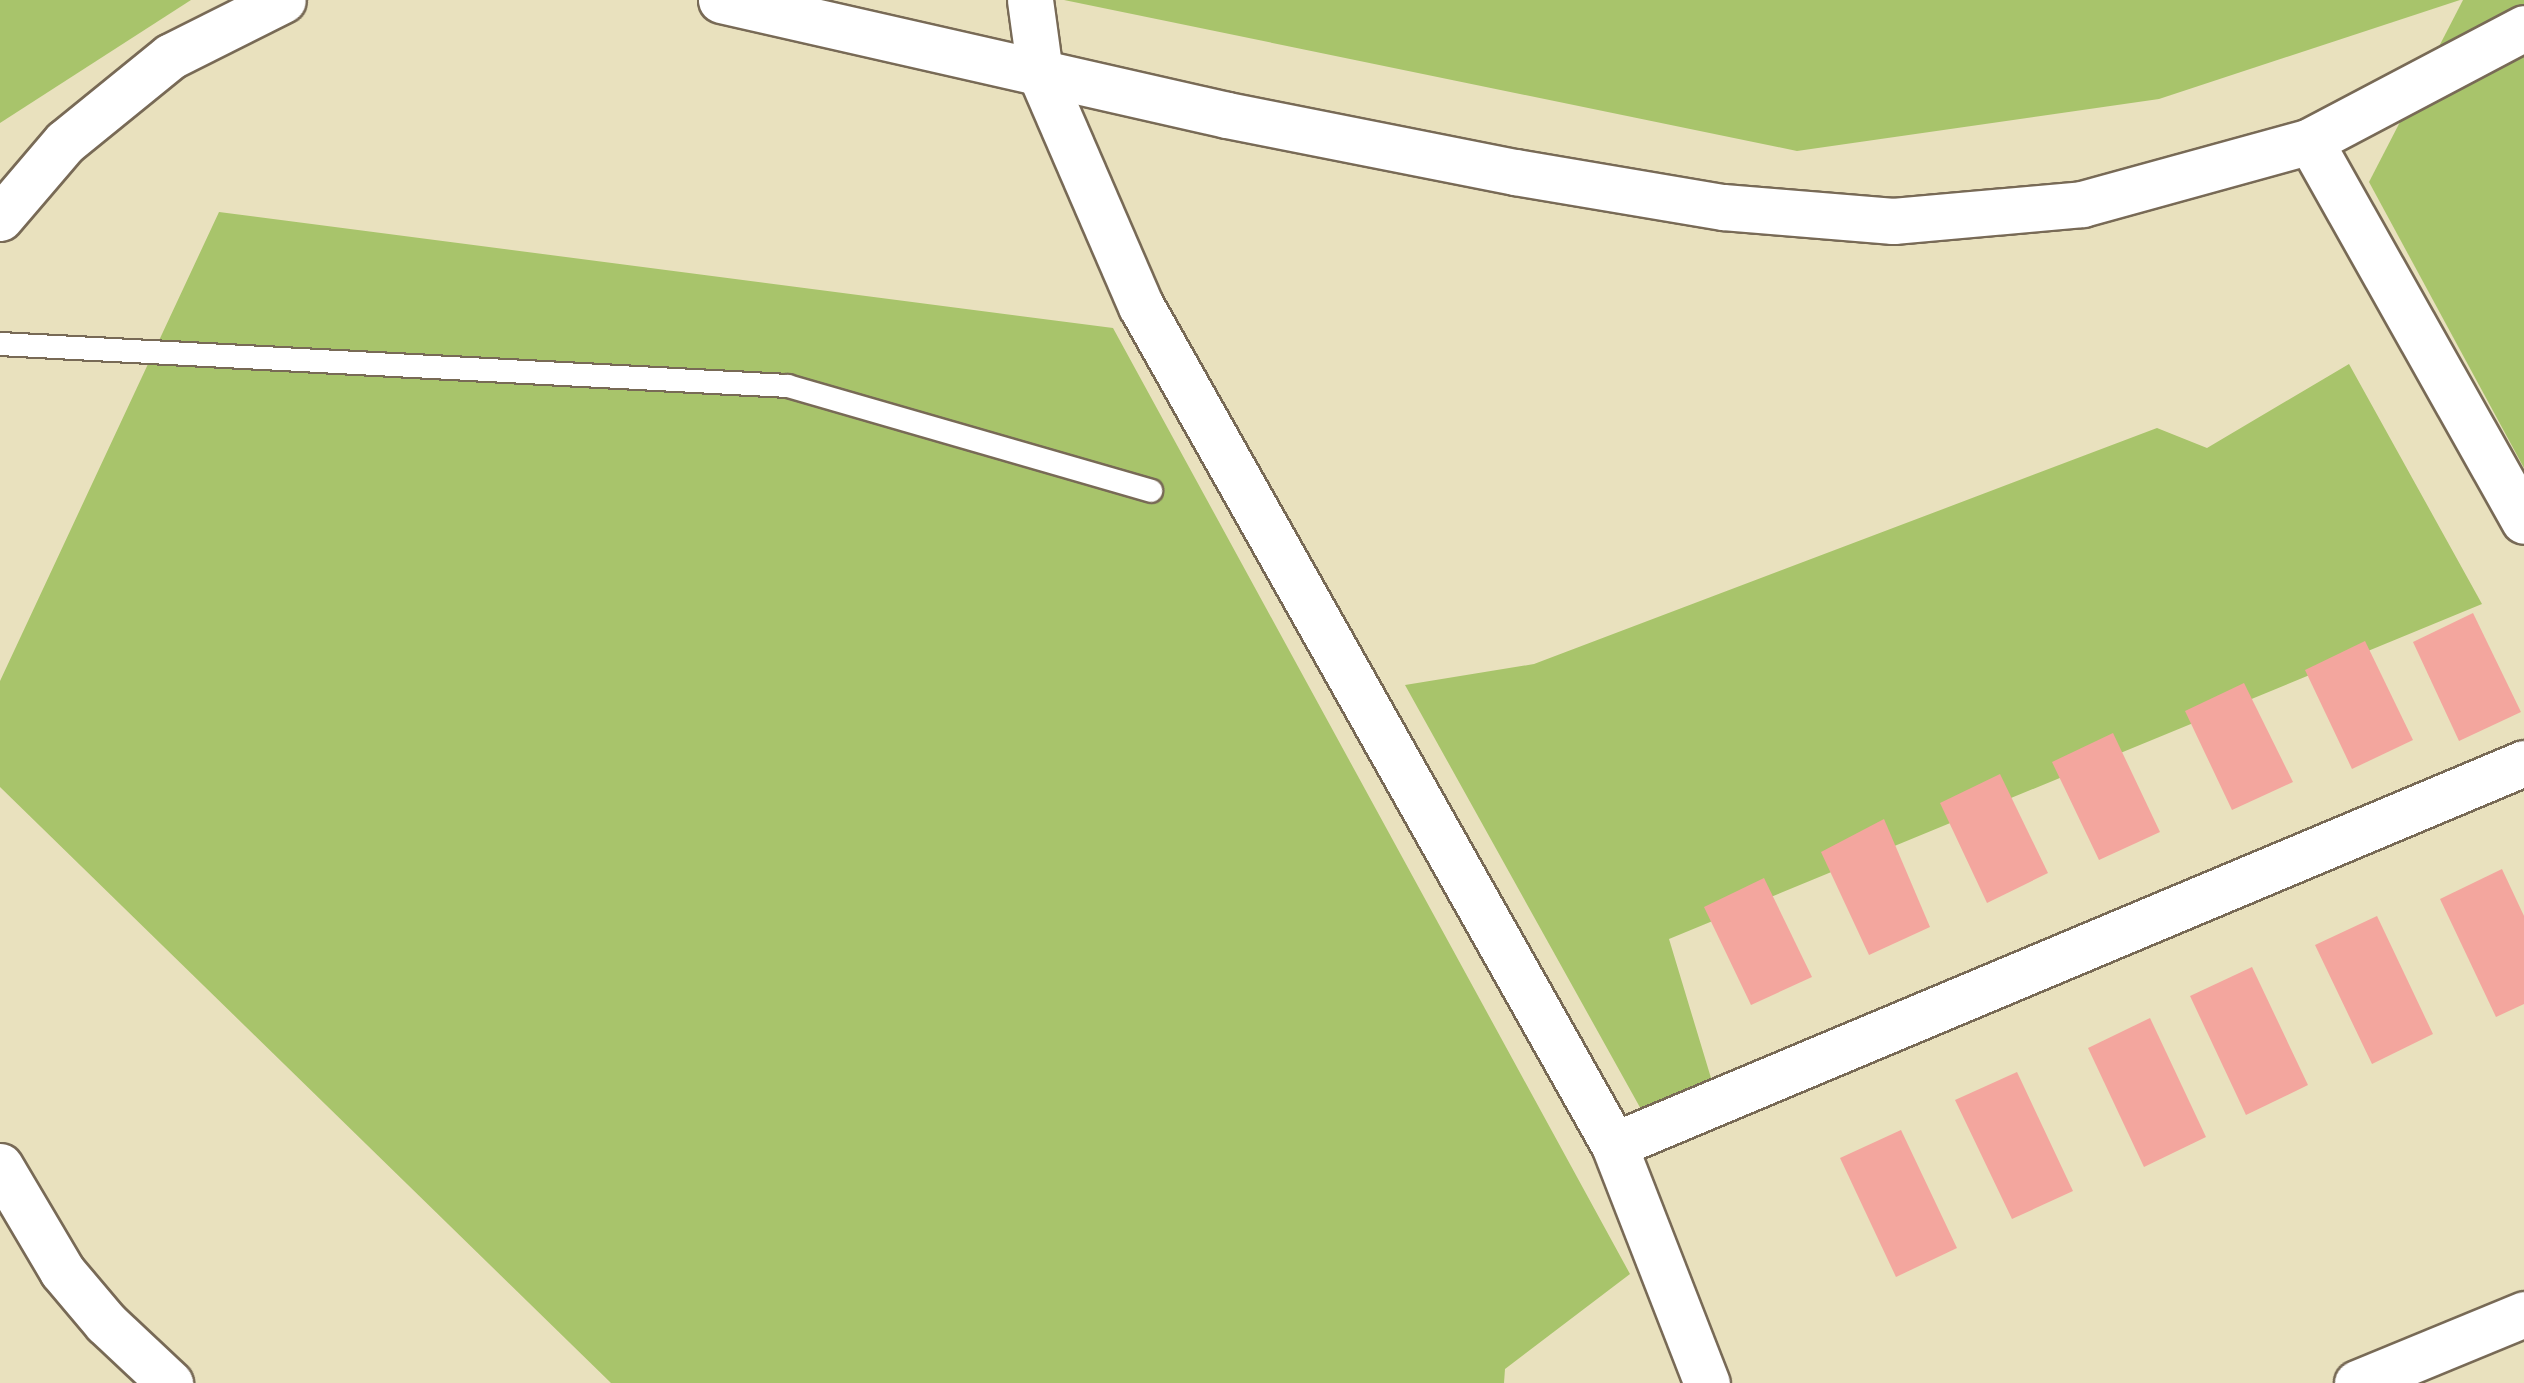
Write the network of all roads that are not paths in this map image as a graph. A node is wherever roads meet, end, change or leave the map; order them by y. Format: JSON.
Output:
{"nodes":[{"id":1,"x":283,"y":0,"type":"edge"},
{"id":2,"x":722,"y":0,"type":"edge"},
{"id":3,"x":1030,"y":0,"type":"edge"},
{"id":4,"x":2524,"y":28,"type":"edge"},
{"id":5,"x":1040,"y":73,"type":"junction"},
{"id":6,"x":2310,"y":141,"type":"junction"},
{"id":7,"x":0,"y":218,"type":"edge"},
{"id":8,"x":0,"y":344,"type":"edge"},
{"id":9,"x":1151,"y":491,"type":"dead end"},
{"id":10,"x":2524,"y":522,"type":"edge"},
{"id":11,"x":2524,"y":764,"type":"edge"},
{"id":12,"x":1614,"y":1144,"type":"junction"},
{"id":13,"x":0,"y":1166,"type":"edge"},
{"id":14,"x":2524,"y":1314,"type":"edge"},
{"id":15,"x":170,"y":1383,"type":"edge"},
{"id":16,"x":1707,"y":1383,"type":"edge"},
{"id":17,"x":2357,"y":1383,"type":"edge"}],
"edges":[{"from":1,"to":7,"type":"street"},
{"from":2,"to":5,"type":"street"},
{"from":3,"to":5,"type":"street"},
{"from":4,"to":6,"type":"street"},
{"from":5,"to":6,"type":"street"},
{"from":5,"to":12,"type":"street"},
{"from":6,"to":10,"type":"street"},
{"from":8,"to":9,"type":"lane"},
{"from":11,"to":12,"type":"street"},
{"from":12,"to":16,"type":"street"},
{"from":13,"to":15,"type":"street"},
{"from":14,"to":17,"type":"street"}]}
